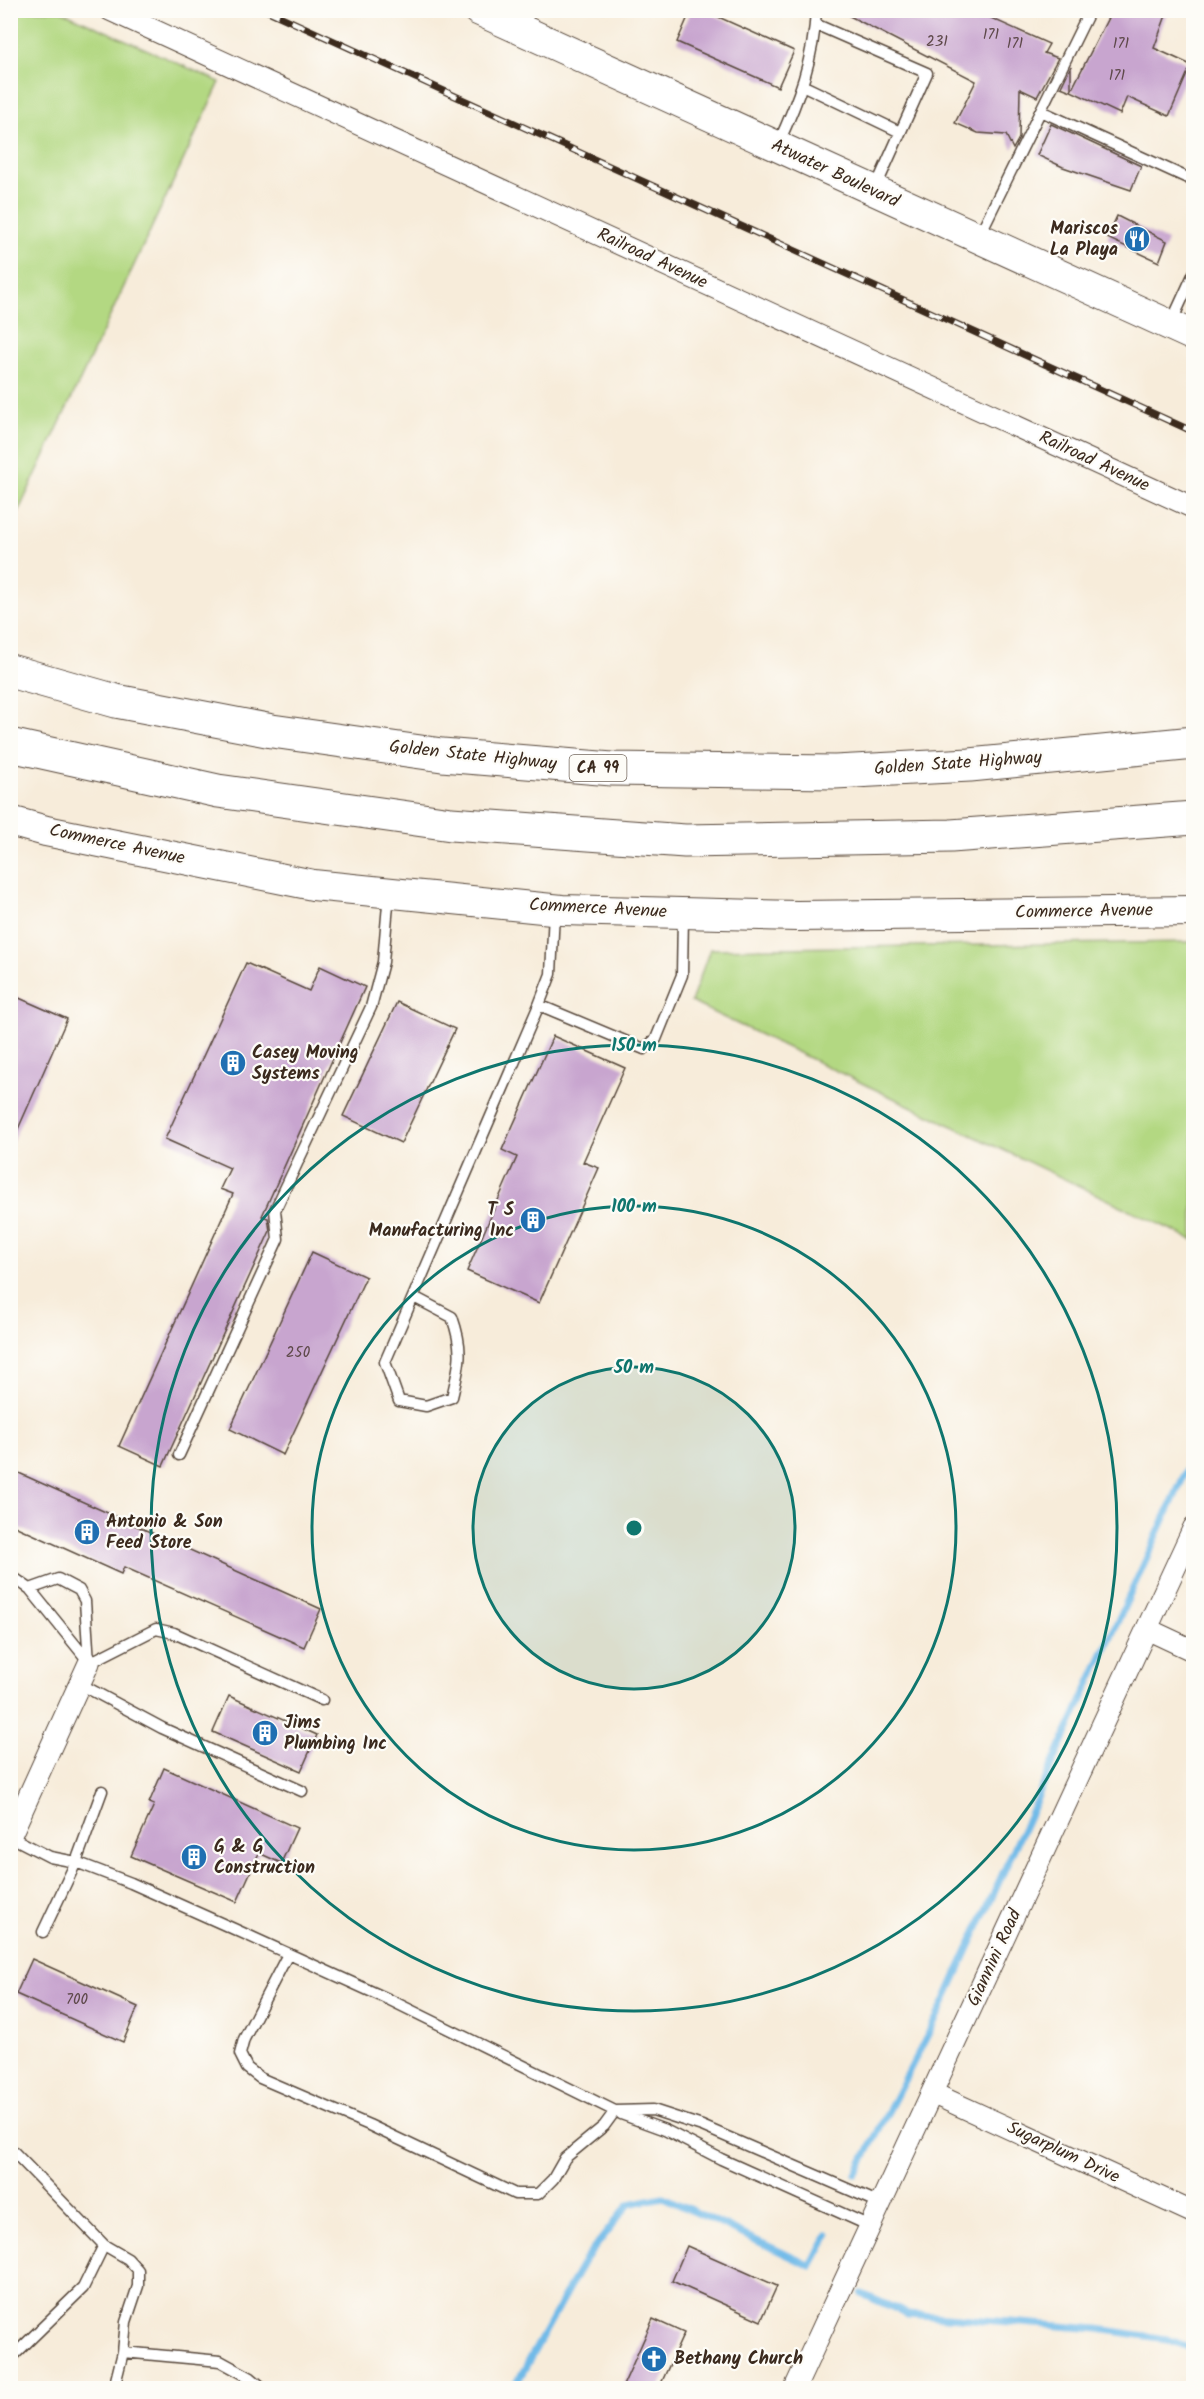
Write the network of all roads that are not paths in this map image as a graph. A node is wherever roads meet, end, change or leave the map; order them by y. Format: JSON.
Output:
{"nodes":[{"id":1,"x":110,"y":10,"type":"edge"},
{"id":2,"x":478,"y":10,"type":"edge"},
{"id":3,"x":1090,"y":10,"type":"edge"},
{"id":4,"x":814,"y":15,"type":"edge"},
{"id":5,"x":526,"y":20,"type":"edge"},
{"id":6,"x":802,"y":85,"type":"junction"},
{"id":7,"x":1041,"y":111,"type":"junction"},
{"id":8,"x":900,"y":132,"type":"junction"},
{"id":9,"x":776,"y":147,"type":"junction"},
{"id":10,"x":1194,"y":181,"type":"edge"},
{"id":11,"x":874,"y":192,"type":"junction"},
{"id":12,"x":977,"y":239,"type":"junction"},
{"id":13,"x":1194,"y":273,"type":"edge"},
{"id":14,"x":1181,"y":331,"type":"edge"},
{"id":15,"x":1194,"y":508,"type":"edge"},
{"id":16,"x":10,"y":671,"type":"edge"},
{"id":17,"x":1194,"y":743,"type":"edge"},
{"id":18,"x":10,"y":745,"type":"edge"},
{"id":19,"x":1194,"y":818,"type":"edge"},
{"id":20,"x":10,"y":821,"type":"edge"},
{"id":21,"x":389,"y":893,"type":"junction"},
{"id":22,"x":554,"y":909,"type":"junction"},
{"id":23,"x":1194,"y":911,"type":"edge"},
{"id":24,"x":683,"y":913,"type":"junction"},
{"id":25,"x":539,"y":1005,"type":"junction"},
{"id":26,"x":414,"y":1297,"type":"junction"},
{"id":27,"x":179,"y":1455,"type":"dead end"},
{"id":28,"x":1194,"y":1527,"type":"edge"},
{"id":29,"x":10,"y":1575,"type":"edge"},
{"id":30,"x":30,"y":1589,"type":"junction"},
{"id":31,"x":1147,"y":1629,"type":"junction"},
{"id":32,"x":1194,"y":1651,"type":"edge"},
{"id":33,"x":89,"y":1663,"type":"junction"},
{"id":34,"x":80,"y":1684,"type":"junction"},
{"id":35,"x":322,"y":1700,"type":"dead end"},
{"id":36,"x":102,"y":1791,"type":"dead end"},
{"id":37,"x":302,"y":1791,"type":"dead end"},
{"id":38,"x":11,"y":1837,"type":"edge"},
{"id":39,"x":76,"y":1862,"type":"junction"},
{"id":40,"x":43,"y":1932,"type":"dead end"},
{"id":41,"x":288,"y":1954,"type":"junction"},
{"id":42,"x":932,"y":2093,"type":"junction"},
{"id":43,"x":615,"y":2112,"type":"junction"},
{"id":44,"x":10,"y":2148,"type":"edge"},
{"id":45,"x":880,"y":2203,"type":"junction"},
{"id":46,"x":1194,"y":2213,"type":"edge"},
{"id":47,"x":870,"y":2226,"type":"junction"},
{"id":48,"x":104,"y":2245,"type":"junction"},
{"id":49,"x":123,"y":2352,"type":"junction"},
{"id":50,"x":10,"y":2359,"type":"edge"},
{"id":51,"x":114,"y":2388,"type":"edge"},
{"id":52,"x":262,"y":2388,"type":"edge"},
{"id":53,"x":795,"y":2388,"type":"edge"}],
"edges":[{"from":1,"to":15,"type":"street","name":"Railroad Avenue"},
{"from":2,"to":5,"type":"street","name":"Atwater Boulevard"},
{"from":3,"to":7,"type":"lane"},
{"from":4,"to":6,"type":"lane"},
{"from":4,"to":8,"type":"lane"},
{"from":5,"to":9,"type":"street","name":"Atwater Boulevard"},
{"from":6,"to":8,"type":"lane"},
{"from":6,"to":9,"type":"lane"},
{"from":7,"to":10,"type":"lane"},
{"from":7,"to":12,"type":"lane"},
{"from":8,"to":11,"type":"lane"},
{"from":9,"to":11,"type":"street","name":"Atwater Boulevard"},
{"from":11,"to":12,"type":"street","name":"Atwater Boulevard"},
{"from":12,"to":14,"type":"street","name":"Atwater Boulevard"},
{"from":13,"to":14,"type":"lane"},
{"from":16,"to":17,"type":"highway","name":"Golden State Highway","number":"CA 99"},
{"from":18,"to":19,"type":"highway"},
{"from":20,"to":21,"type":"street","name":"Commerce Avenue"},
{"from":21,"to":22,"type":"street","name":"Commerce Avenue"},
{"from":21,"to":27,"type":"lane"},
{"from":22,"to":24,"type":"street","name":"Commerce Avenue"},
{"from":22,"to":25,"type":"lane"},
{"from":23,"to":24,"type":"street","name":"Commerce Avenue"},
{"from":24,"to":25,"type":"lane"},
{"from":25,"to":26,"type":"lane"},
{"from":26,"to":26,"type":"lane"},
{"from":28,"to":31,"type":"street","name":"Giannini Road"},
{"from":29,"to":30,"type":"lane"},
{"from":30,"to":33,"type":"lane"},
{"from":30,"to":33,"type":"lane"},
{"from":31,"to":32,"type":"street"},
{"from":31,"to":42,"type":"street","name":"Giannini Road"},
{"from":33,"to":34,"type":"street"},
{"from":33,"to":35,"type":"lane"},
{"from":34,"to":37,"type":"lane"},
{"from":34,"to":38,"type":"street"},
{"from":36,"to":39,"type":"lane"},
{"from":38,"to":39,"type":"lane"},
{"from":39,"to":40,"type":"lane"},
{"from":39,"to":41,"type":"lane"},
{"from":41,"to":43,"type":"lane"},
{"from":41,"to":43,"type":"lane"},
{"from":42,"to":45,"type":"street","name":"Giannini Road"},
{"from":42,"to":46,"type":"street","name":"Sugarplum Drive"},
{"from":43,"to":45,"type":"lane"},
{"from":43,"to":47,"type":"lane"},
{"from":44,"to":48,"type":"lane"},
{"from":45,"to":47,"type":"street","name":"Giannini Road"},
{"from":47,"to":53,"type":"street","name":"Giannini Road"},
{"from":48,"to":49,"type":"lane"},
{"from":48,"to":50,"type":"lane"},
{"from":49,"to":51,"type":"lane"},
{"from":49,"to":52,"type":"lane"}]}
